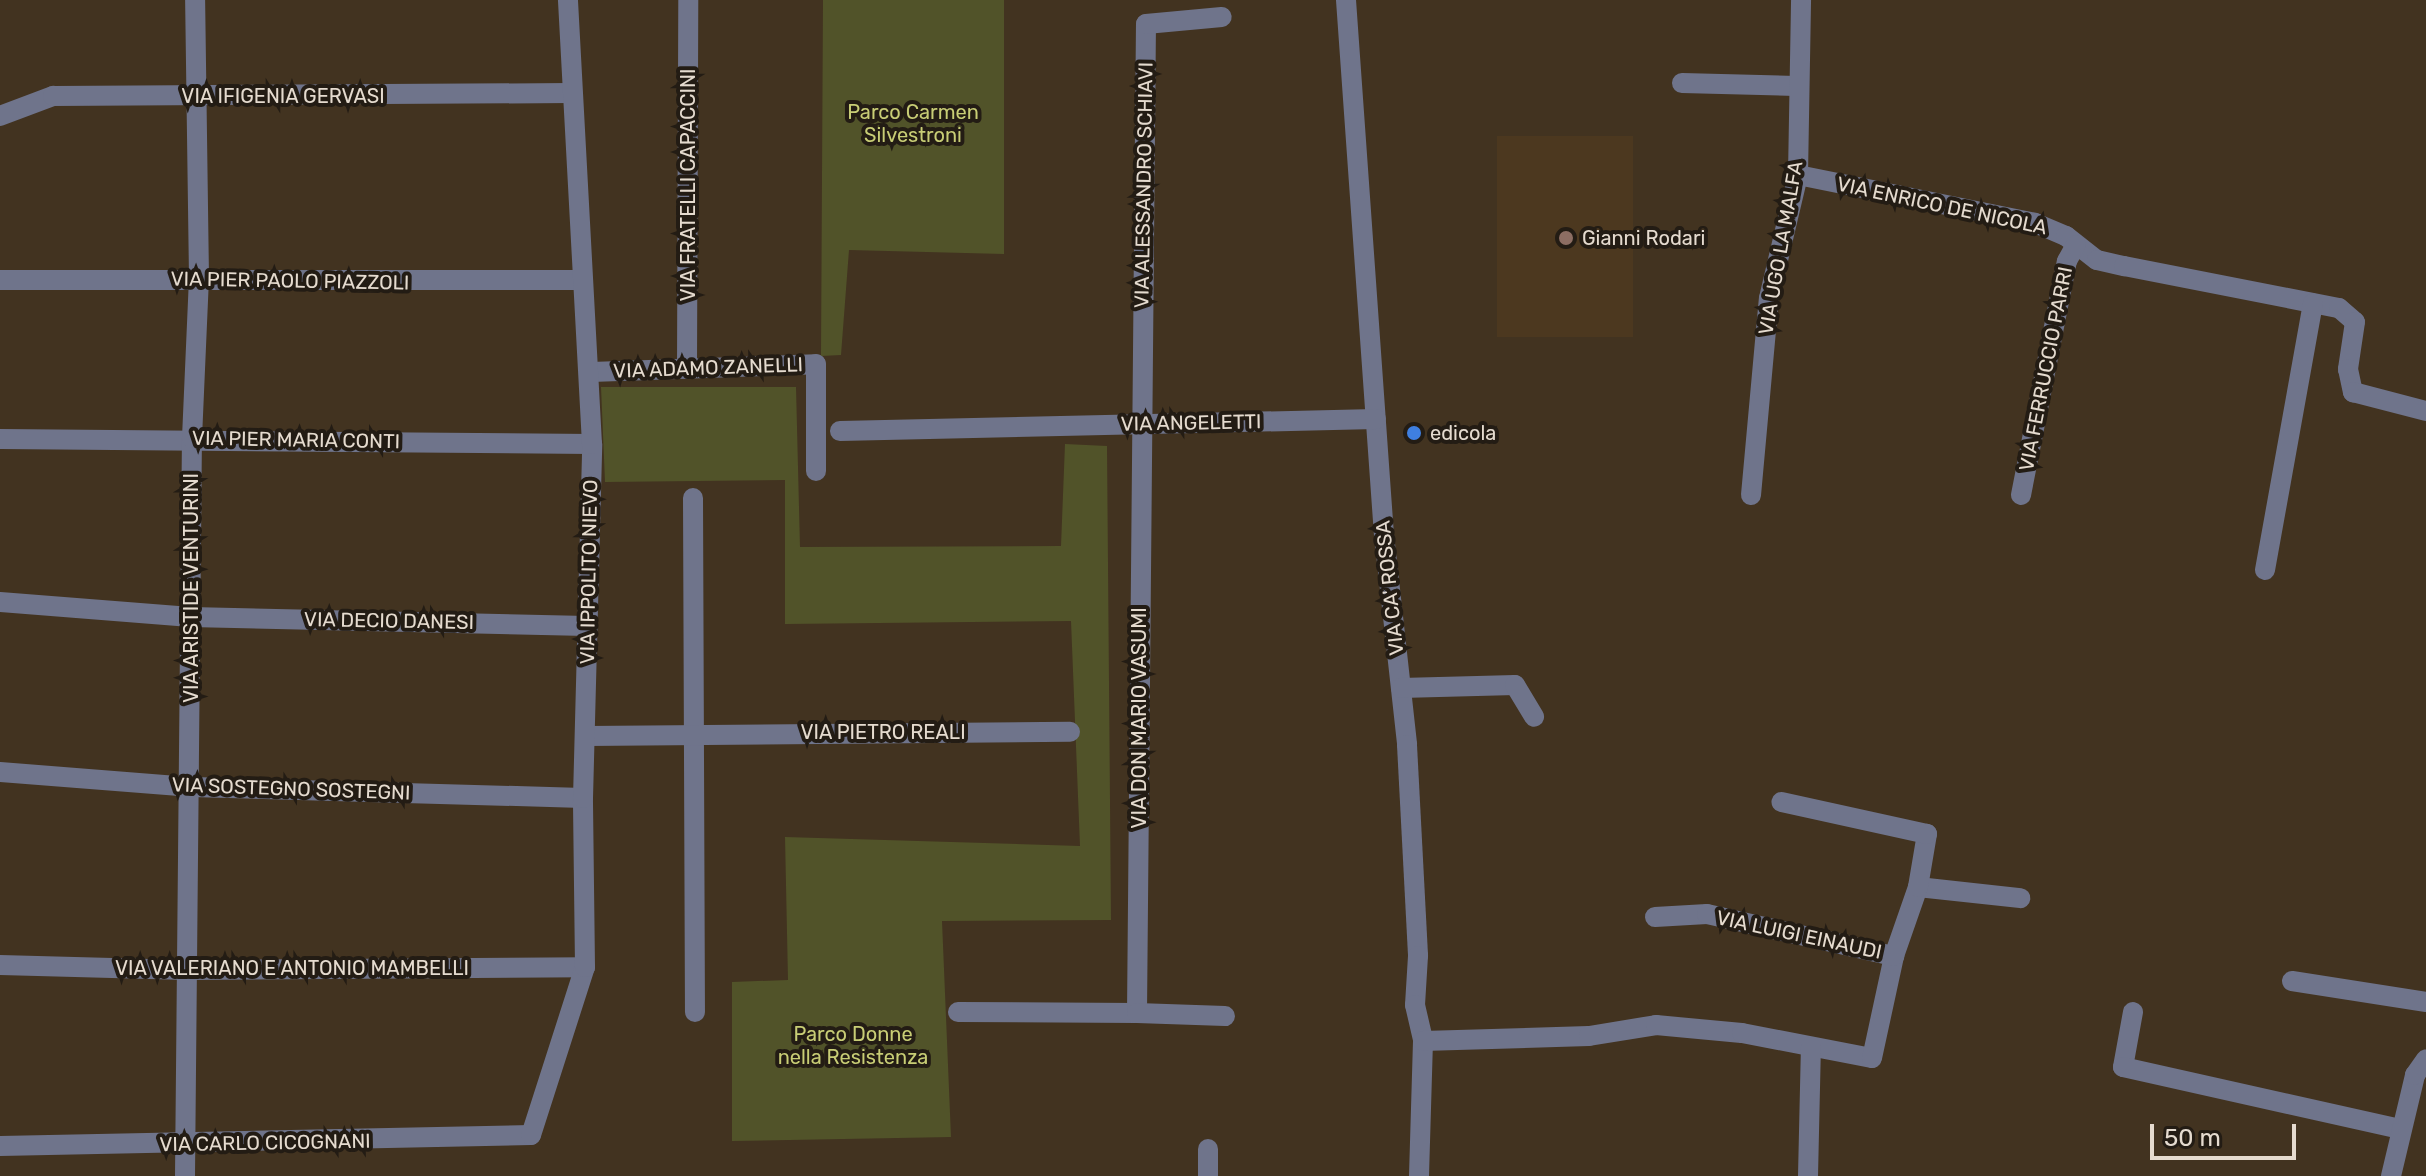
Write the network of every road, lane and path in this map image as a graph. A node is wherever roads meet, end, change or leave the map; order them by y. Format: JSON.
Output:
{"nodes":[{"id":1,"x":195,"y":0,"type":"edge"},
{"id":2,"x":568,"y":0,"type":"edge"},
{"id":3,"x":688,"y":0,"type":"edge"},
{"id":4,"x":1346,"y":0,"type":"edge"},
{"id":5,"x":1801,"y":0,"type":"edge"},
{"id":6,"x":1222,"y":17,"type":"dead end"},
{"id":7,"x":1682,"y":83,"type":"dead end"},
{"id":8,"x":1796,"y":86,"type":"junction"},
{"id":9,"x":571,"y":93,"type":"junction"},
{"id":10,"x":197,"y":97,"type":"junction"},
{"id":11,"x":0,"y":116,"type":"edge"},
{"id":12,"x":1798,"y":175,"type":"junction"},
{"id":13,"x":2076,"y":245,"type":"junction"},
{"id":14,"x":199,"y":278,"type":"junction"},
{"id":15,"x":0,"y":280,"type":"edge"},
{"id":16,"x":580,"y":280,"type":"junction"},
{"id":17,"x":2313,"y":303,"type":"junction"},
{"id":18,"x":687,"y":369,"type":"junction"},
{"id":19,"x":591,"y":372,"type":"junction"},
{"id":20,"x":2426,"y":411,"type":"edge"},
{"id":21,"x":1376,"y":419,"type":"junction"},
{"id":22,"x":1142,"y":424,"type":"junction"},
{"id":23,"x":840,"y":431,"type":"dead end"},
{"id":24,"x":192,"y":438,"type":"junction"},
{"id":25,"x":0,"y":439,"type":"edge"},
{"id":26,"x":592,"y":444,"type":"junction"},
{"id":27,"x":816,"y":471,"type":"dead end"},
{"id":28,"x":1751,"y":495,"type":"dead end"},
{"id":29,"x":2021,"y":495,"type":"dead end"},
{"id":30,"x":693,"y":498,"type":"dead end"},
{"id":31,"x":2265,"y":570,"type":"dead end"},
{"id":32,"x":0,"y":602,"type":"edge"},
{"id":33,"x":190,"y":617,"type":"junction"},
{"id":34,"x":587,"y":626,"type":"junction"},
{"id":35,"x":1401,"y":688,"type":"junction"},
{"id":36,"x":1534,"y":717,"type":"dead end"},
{"id":37,"x":1070,"y":732,"type":"dead end"},
{"id":38,"x":696,"y":734,"type":"junction"},
{"id":39,"x":587,"y":736,"type":"junction"},
{"id":40,"x":0,"y":772,"type":"edge"},
{"id":41,"x":192,"y":787,"type":"junction"},
{"id":42,"x":583,"y":798,"type":"junction"},
{"id":43,"x":1781,"y":802,"type":"dead end"},
{"id":44,"x":1918,"y":887,"type":"junction"},
{"id":45,"x":2020,"y":898,"type":"dead end"},
{"id":46,"x":1655,"y":917,"type":"dead end"},
{"id":47,"x":1894,"y":956,"type":"junction"},
{"id":48,"x":0,"y":965,"type":"edge"},
{"id":49,"x":585,"y":967,"type":"junction"},
{"id":50,"x":187,"y":970,"type":"junction"},
{"id":51,"x":2292,"y":981,"type":"dead end"},
{"id":52,"x":2426,"y":1002,"type":"edge"},
{"id":53,"x":695,"y":1012,"type":"dead end"},
{"id":54,"x":958,"y":1012,"type":"dead end"},
{"id":55,"x":2133,"y":1012,"type":"dead end"},
{"id":56,"x":1137,"y":1013,"type":"junction"},
{"id":57,"x":1225,"y":1016,"type":"dead end"},
{"id":58,"x":1423,"y":1041,"type":"junction"},
{"id":59,"x":1811,"y":1047,"type":"junction"},
{"id":60,"x":2426,"y":1059,"type":"edge"},
{"id":61,"x":2400,"y":1129,"type":"junction"},
{"id":62,"x":531,"y":1135,"type":"joint"},
{"id":63,"x":186,"y":1145,"type":"junction"},
{"id":64,"x":0,"y":1146,"type":"edge"},
{"id":65,"x":1208,"y":1149,"type":"dead end"},
{"id":66,"x":185,"y":1176,"type":"edge"},
{"id":67,"x":1208,"y":1176,"type":"edge"},
{"id":68,"x":1419,"y":1176,"type":"edge"},
{"id":69,"x":1808,"y":1176,"type":"edge"},
{"id":70,"x":2391,"y":1176,"type":"edge"}],
"edges":[{"from":1,"to":10,"type":"street","name":"VIA ARISTIDE VENTURINI"},
{"from":2,"to":9,"type":"street","name":"VIA IPPOLITO NIEVO"},
{"from":3,"to":18,"type":"street","name":"VIA FRATELLI CAPACCINI"},
{"from":4,"to":21,"type":"street","name":"VIA CA' ROSSA"},
{"from":5,"to":8,"type":"street","name":"VIA UGO LA MALFA"},
{"from":6,"to":22,"type":"street","name":"VIA ALESSANDRO SCHIAVI"},
{"from":7,"to":8,"type":"street"},
{"from":8,"to":12,"type":"street","name":"VIA UGO LA MALFA"},
{"from":9,"to":10,"type":"street","name":"VIA IFIGENIA GERVASI"},
{"from":9,"to":16,"type":"street","name":"VIA IPPOLITO NIEVO"},
{"from":10,"to":11,"type":"street","name":"VIA IFIGENIA GERVASI"},
{"from":10,"to":14,"type":"street","name":"VIA ARISTIDE VENTURINI"},
{"from":12,"to":13,"type":"street","name":"VIA ENRICO DE NICOLA"},
{"from":12,"to":28,"type":"street","name":"VIA UGO LA MALFA"},
{"from":13,"to":17,"type":"street","name":"VIA ENRICO DE NICOLA"},
{"from":13,"to":29,"type":"street","name":"VIA FERRUCCIO PARRI"},
{"from":14,"to":15,"type":"street","name":"VIA PIER PAOLO PIAZZOLI"},
{"from":14,"to":16,"type":"street","name":"VIA PIER PAOLO PIAZZOLI"},
{"from":14,"to":24,"type":"street","name":"VIA ARISTIDE VENTURINI"},
{"from":16,"to":19,"type":"street","name":"VIA IPPOLITO NIEVO"},
{"from":17,"to":20,"type":"street","name":"VIA ENRICO DE NICOLA"},
{"from":17,"to":31,"type":"street"},
{"from":18,"to":19,"type":"street","name":"VIA ADAMO ZANELLI"},
{"from":18,"to":27,"type":"street","name":"VIA ADAMO ZANELLI"},
{"from":19,"to":26,"type":"street","name":"VIA IPPOLITO NIEVO"},
{"from":21,"to":22,"type":"street","name":"VIA ANGELETTI"},
{"from":21,"to":35,"type":"street","name":"VIA CA' ROSSA"},
{"from":22,"to":23,"type":"street","name":"VIA ANGELETTI"},
{"from":22,"to":56,"type":"street","name":"VIA DON MARIO VASUMI"},
{"from":24,"to":25,"type":"street","name":"VIA PIER MARIA CONTI"},
{"from":24,"to":26,"type":"street","name":"VIA PIER MARIA CONTI"},
{"from":24,"to":33,"type":"street","name":"VIA ARISTIDE VENTURINI"},
{"from":26,"to":34,"type":"street","name":"VIA IPPOLITO NIEVO"},
{"from":30,"to":38,"type":"street"},
{"from":32,"to":33,"type":"street","name":"VIA DECIO DANESI"},
{"from":33,"to":34,"type":"street","name":"VIA DECIO DANESI"},
{"from":33,"to":41,"type":"street","name":"VIA ARISTIDE VENTURINI"},
{"from":34,"to":39,"type":"street","name":"VIA IPPOLITO NIEVO"},
{"from":35,"to":36,"type":"street"},
{"from":35,"to":58,"type":"street","name":"VIA CA' ROSSA"},
{"from":37,"to":38,"type":"street","name":"VIA PIETRO REALI"},
{"from":38,"to":39,"type":"street","name":"VIA PIETRO REALI"},
{"from":38,"to":53,"type":"street"},
{"from":39,"to":42,"type":"street","name":"VIA IPPOLITO NIEVO"},
{"from":40,"to":41,"type":"street","name":"VIA SOSTEGNO SOSTEGNI"},
{"from":41,"to":42,"type":"street","name":"VIA SOSTEGNO SOSTEGNI"},
{"from":41,"to":50,"type":"street","name":"VIA ARISTIDE VENTURINI"},
{"from":42,"to":49,"type":"street","name":"VIA IPPOLITO NIEVO"},
{"from":43,"to":44,"type":"street"},
{"from":44,"to":45,"type":"street"},
{"from":44,"to":47,"type":"street"},
{"from":46,"to":47,"type":"street","name":"VIA LUIGI EINAUDI"},
{"from":47,"to":59,"type":"street"},
{"from":48,"to":50,"type":"street","name":"VIA VALERIANO E ANTONIO MAMBELLI"},
{"from":49,"to":50,"type":"street","name":"VIA VALERIANO E ANTONIO MAMBELLI"},
{"from":49,"to":62,"type":"street","name":"VIA IPPOLITO NIEVO"},
{"from":50,"to":63,"type":"street","name":"VIA ARISTIDE VENTURINI"},
{"from":51,"to":52,"type":"street"},
{"from":54,"to":56,"type":"street"},
{"from":55,"to":61,"type":"street"},
{"from":56,"to":57,"type":"street"},
{"from":58,"to":59,"type":"street"},
{"from":58,"to":68,"type":"street","name":"VIA CA' ROSSA"},
{"from":59,"to":69,"type":"street"},
{"from":60,"to":61,"type":"street"},
{"from":61,"to":70,"type":"street"},
{"from":62,"to":63,"type":"street","name":"VIA CARLO CICOGNANI"},
{"from":63,"to":64,"type":"street","name":"VIA CARLO CICOGNANI"},
{"from":63,"to":66,"type":"street","name":"VIA ARISTIDE VENTURINI"},
{"from":65,"to":67,"type":"street"}]}
